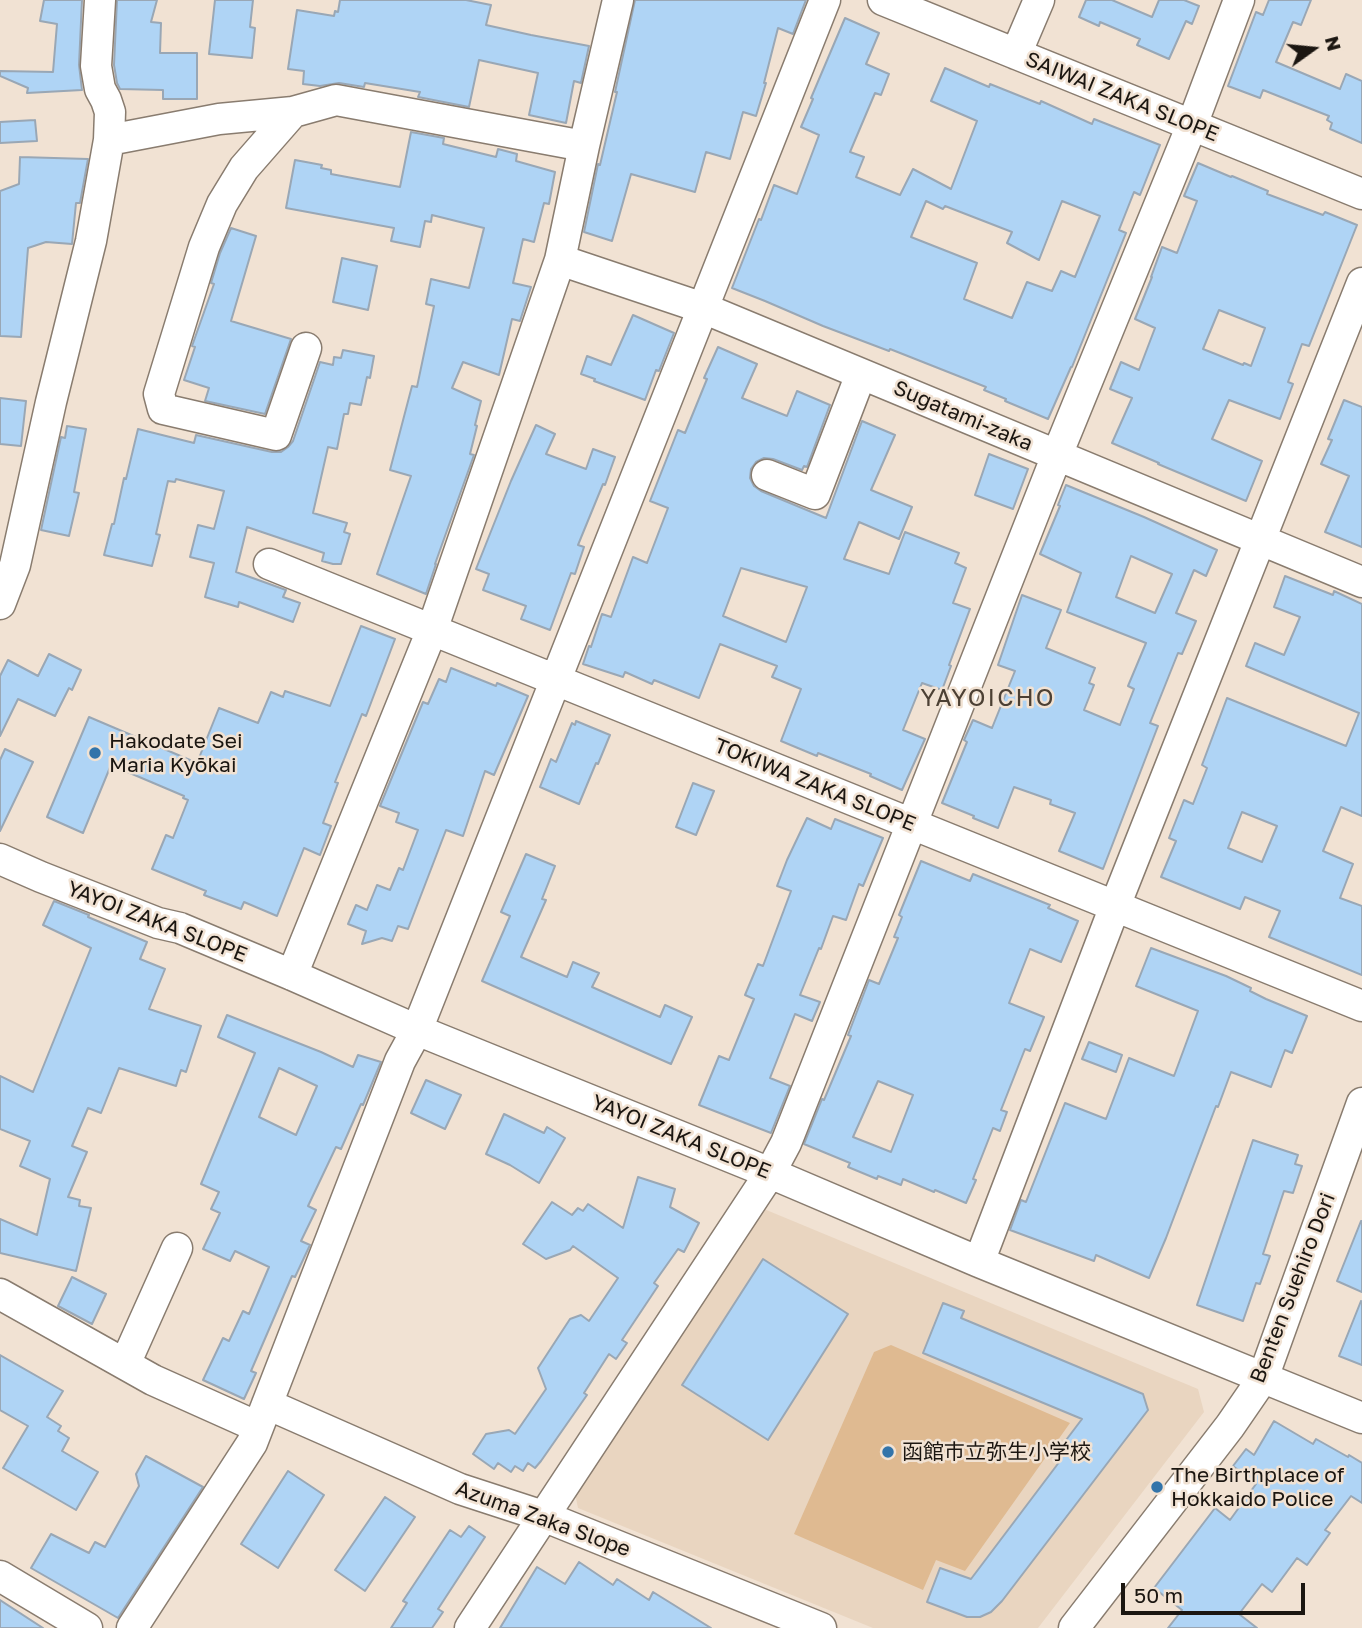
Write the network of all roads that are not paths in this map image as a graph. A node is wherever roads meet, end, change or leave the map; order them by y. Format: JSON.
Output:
{"nodes":[{"id":1,"x":100,"y":0,"type":"edge"},
{"id":2,"x":618,"y":0,"type":"edge"},
{"id":3,"x":825,"y":0,"type":"edge"},
{"id":4,"x":883,"y":0,"type":"edge"},
{"id":5,"x":1039,"y":0,"type":"edge"},
{"id":6,"x":1239,"y":0,"type":"edge"},
{"id":7,"x":1016,"y":54,"type":"junction"},
{"id":8,"x":293,"y":112,"type":"junction"},
{"id":9,"x":1192,"y":125,"type":"junction"},
{"id":10,"x":109,"y":140,"type":"junction"},
{"id":11,"x":584,"y":146,"type":"junction"},
{"id":12,"x":1362,"y":194,"type":"edge"},
{"id":13,"x":560,"y":260,"type":"junction"},
{"id":14,"x":1362,"y":283,"type":"edge"},
{"id":15,"x":703,"y":308,"type":"junction"},
{"id":16,"x":306,"y":348,"type":"dead end"},
{"id":17,"x":861,"y":374,"type":"junction"},
{"id":18,"x":1057,"y":455,"type":"junction"},
{"id":19,"x":767,"y":475,"type":"dead end"},
{"id":20,"x":1260,"y":539,"type":"junction"},
{"id":21,"x":269,"y":564,"type":"dead end"},
{"id":22,"x":1362,"y":582,"type":"edge"},
{"id":23,"x":0,"y":604,"type":"edge"},
{"id":24,"x":432,"y":630,"type":"junction"},
{"id":25,"x":556,"y":680,"type":"junction"},
{"id":26,"x":912,"y":824,"type":"junction"},
{"id":27,"x":0,"y":859,"type":"edge"},
{"id":28,"x":1115,"y":906,"type":"junction"},
{"id":29,"x":292,"y":975,"type":"junction"},
{"id":30,"x":1362,"y":1006,"type":"edge"},
{"id":31,"x":417,"y":1030,"type":"junction"},
{"id":32,"x":1362,"y":1103,"type":"edge"},
{"id":33,"x":770,"y":1173,"type":"junction"},
{"id":34,"x":177,"y":1248,"type":"dead end"},
{"id":35,"x":979,"y":1262,"type":"junction"},
{"id":36,"x":0,"y":1294,"type":"edge"},
{"id":37,"x":125,"y":1364,"type":"junction"},
{"id":38,"x":1264,"y":1378,"type":"junction"},
{"id":39,"x":262,"y":1415,"type":"junction"},
{"id":40,"x":1362,"y":1418,"type":"edge"},
{"id":41,"x":544,"y":1516,"type":"junction"},
{"id":42,"x":0,"y":1576,"type":"edge"},
{"id":43,"x":87,"y":1628,"type":"edge"},
{"id":44,"x":132,"y":1628,"type":"edge"},
{"id":45,"x":470,"y":1628,"type":"edge"},
{"id":46,"x":821,"y":1628,"type":"edge"},
{"id":47,"x":1074,"y":1628,"type":"edge"}],
"edges":[{"from":1,"to":10,"type":"street"},
{"from":2,"to":11,"type":"street"},
{"from":3,"to":15,"type":"street"},
{"from":4,"to":7,"type":"street","name":"SAIWAI ZAKA SLOPE"},
{"from":5,"to":7,"type":"street"},
{"from":6,"to":9,"type":"street"},
{"from":7,"to":9,"type":"street","name":"SAIWAI ZAKA SLOPE"},
{"from":8,"to":10,"type":"street"},
{"from":8,"to":11,"type":"street"},
{"from":8,"to":16,"type":"street"},
{"from":9,"to":12,"type":"street","name":"SAIWAI ZAKA SLOPE"},
{"from":9,"to":18,"type":"street"},
{"from":10,"to":23,"type":"street"},
{"from":11,"to":13,"type":"street"},
{"from":13,"to":15,"type":"street","name":"Sugatami-zaka"},
{"from":13,"to":24,"type":"street"},
{"from":14,"to":20,"type":"street"},
{"from":15,"to":17,"type":"street","name":"Sugatami-zaka"},
{"from":15,"to":25,"type":"street"},
{"from":17,"to":18,"type":"street","name":"Sugatami-zaka"},
{"from":17,"to":19,"type":"street"},
{"from":18,"to":20,"type":"street","name":"Sugatami-zaka"},
{"from":18,"to":26,"type":"street"},
{"from":20,"to":22,"type":"street","name":"Sugatami-zaka"},
{"from":20,"to":28,"type":"street"},
{"from":21,"to":24,"type":"street","name":"TOKIWA ZAKA SLOPE"},
{"from":24,"to":25,"type":"street","name":"TOKIWA ZAKA SLOPE"},
{"from":24,"to":29,"type":"street"},
{"from":25,"to":26,"type":"street","name":"TOKIWA ZAKA SLOPE"},
{"from":25,"to":31,"type":"street"},
{"from":26,"to":28,"type":"street","name":"TOKIWA ZAKA SLOPE"},
{"from":26,"to":33,"type":"street"},
{"from":27,"to":29,"type":"street","name":"YAYOI ZAKA SLOPE"},
{"from":28,"to":30,"type":"street","name":"TOKIWA ZAKA SLOPE"},
{"from":28,"to":35,"type":"street"},
{"from":29,"to":31,"type":"street","name":"YAYOI ZAKA SLOPE"},
{"from":31,"to":33,"type":"street","name":"YAYOI ZAKA SLOPE"},
{"from":31,"to":39,"type":"street"},
{"from":32,"to":38,"type":"street","name":"Benten Suehiro Dori"},
{"from":33,"to":35,"type":"street","name":"YAYOI ZAKA SLOPE"},
{"from":33,"to":41,"type":"street"},
{"from":34,"to":37,"type":"street"},
{"from":35,"to":38,"type":"street","name":"YAYOI ZAKA SLOPE"},
{"from":36,"to":37,"type":"street","name":"Azuma Zaka Slope"},
{"from":37,"to":39,"type":"street","name":"Azuma Zaka Slope"},
{"from":38,"to":40,"type":"street","name":"YAYOI ZAKA SLOPE"},
{"from":38,"to":47,"type":"street","name":"Benten Suehiro Dori"},
{"from":39,"to":41,"type":"street","name":"Azuma Zaka Slope"},
{"from":39,"to":44,"type":"street"},
{"from":41,"to":45,"type":"street"},
{"from":41,"to":46,"type":"street","name":"Azuma Zaka Slope"},
{"from":42,"to":43,"type":"street"}]}
